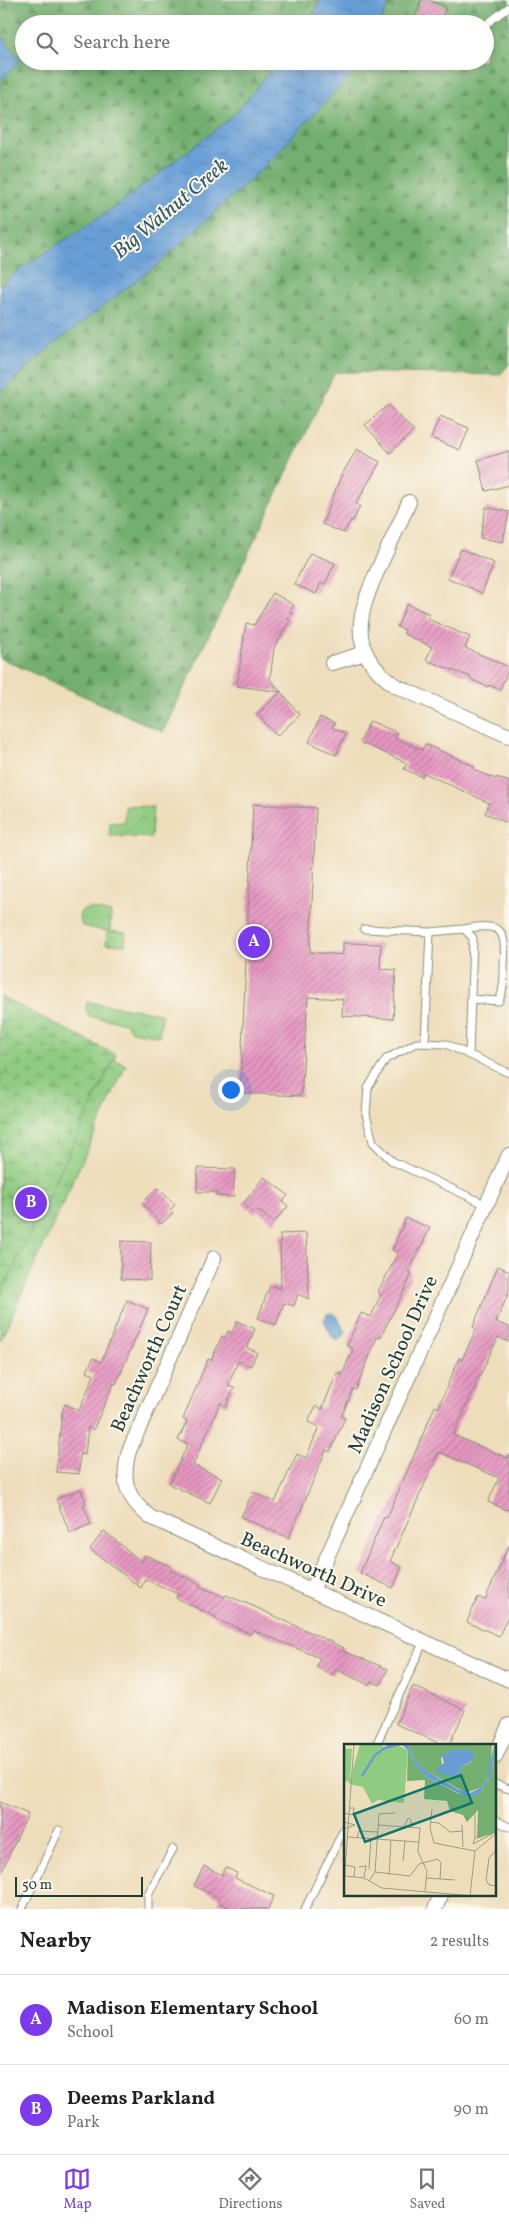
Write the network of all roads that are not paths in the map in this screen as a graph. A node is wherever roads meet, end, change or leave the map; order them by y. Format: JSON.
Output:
{"nodes":[{"id":1,"x":509,"y":7,"type":"edge"},
{"id":2,"x":494,"y":18,"type":"edge"},
{"id":3,"x":409,"y":502,"type":"dead end"},
{"id":4,"x":365,"y":653,"type":"junction"},
{"id":5,"x":332,"y":663,"type":"dead end"},
{"id":6,"x":509,"y":736,"type":"edge"},
{"id":7,"x":364,"y":929,"type":"dead end"},
{"id":8,"x":464,"y":929,"type":"junction"},
{"id":9,"x":430,"y":932,"type":"junction"},
{"id":10,"x":471,"y":999,"type":"junction"},
{"id":11,"x":425,"y":1043,"type":"junction"},
{"id":12,"x":469,"y":1055,"type":"junction"},
{"id":13,"x":509,"y":1073,"type":"edge"},
{"id":14,"x":509,"y":1155,"type":"edge"},
{"id":15,"x":487,"y":1205,"type":"junction"},
{"id":16,"x":214,"y":1258,"type":"dead end"},
{"id":17,"x":124,"y":1474,"type":"joint"},
{"id":18,"x":312,"y":1590,"type":"junction"},
{"id":19,"x":424,"y":1641,"type":"junction"},
{"id":20,"x":509,"y":1680,"type":"edge"},
{"id":21,"x":509,"y":1725,"type":"edge"},
{"id":22,"x":376,"y":1744,"type":"edge"},
{"id":23,"x":496,"y":1755,"type":"edge"},
{"id":24,"x":496,"y":1784,"type":"edge"},
{"id":25,"x":509,"y":1789,"type":"edge"},
{"id":26,"x":496,"y":1820,"type":"edge"},
{"id":27,"x":509,"y":1827,"type":"edge"},
{"id":28,"x":344,"y":1829,"type":"edge"},
{"id":29,"x":59,"y":1830,"type":"dead end"},
{"id":30,"x":173,"y":1848,"type":"dead end"},
{"id":31,"x":441,"y":1896,"type":"edge"},
{"id":32,"x":22,"y":1909,"type":"edge"},
{"id":33,"x":148,"y":1909,"type":"edge"},
{"id":34,"x":305,"y":1909,"type":"edge"},
{"id":35,"x":435,"y":1909,"type":"edge"}],
"edges":[{"from":1,"to":2,"type":"lane"},
{"from":3,"to":4,"type":"street"},
{"from":4,"to":5,"type":"street"},
{"from":4,"to":6,"type":"street"},
{"from":7,"to":9,"type":"lane"},
{"from":8,"to":9,"type":"lane"},
{"from":8,"to":10,"type":"lane"},
{"from":8,"to":10,"type":"lane"},
{"from":9,"to":11,"type":"lane"},
{"from":10,"to":12,"type":"lane"},
{"from":11,"to":12,"type":"lane"},
{"from":11,"to":15,"type":"lane"},
{"from":12,"to":13,"type":"lane"},
{"from":14,"to":15,"type":"street","name":"Madison School Drive"},
{"from":15,"to":18,"type":"street","name":"Madison School Drive"},
{"from":16,"to":17,"type":"street","name":"Beachworth Court"},
{"from":17,"to":18,"type":"street","name":"Beachworth Drive"},
{"from":18,"to":19,"type":"street","name":"Beachworth Drive"},
{"from":19,"to":20,"type":"street","name":"Beachworth Drive"},
{"from":19,"to":22,"type":"lane"},
{"from":21,"to":23,"type":"street"},
{"from":24,"to":25,"type":"lane"},
{"from":26,"to":27,"type":"lane"},
{"from":28,"to":34,"type":"lane"},
{"from":29,"to":32,"type":"lane"},
{"from":30,"to":33,"type":"lane"},
{"from":31,"to":35,"type":"street"}]}
